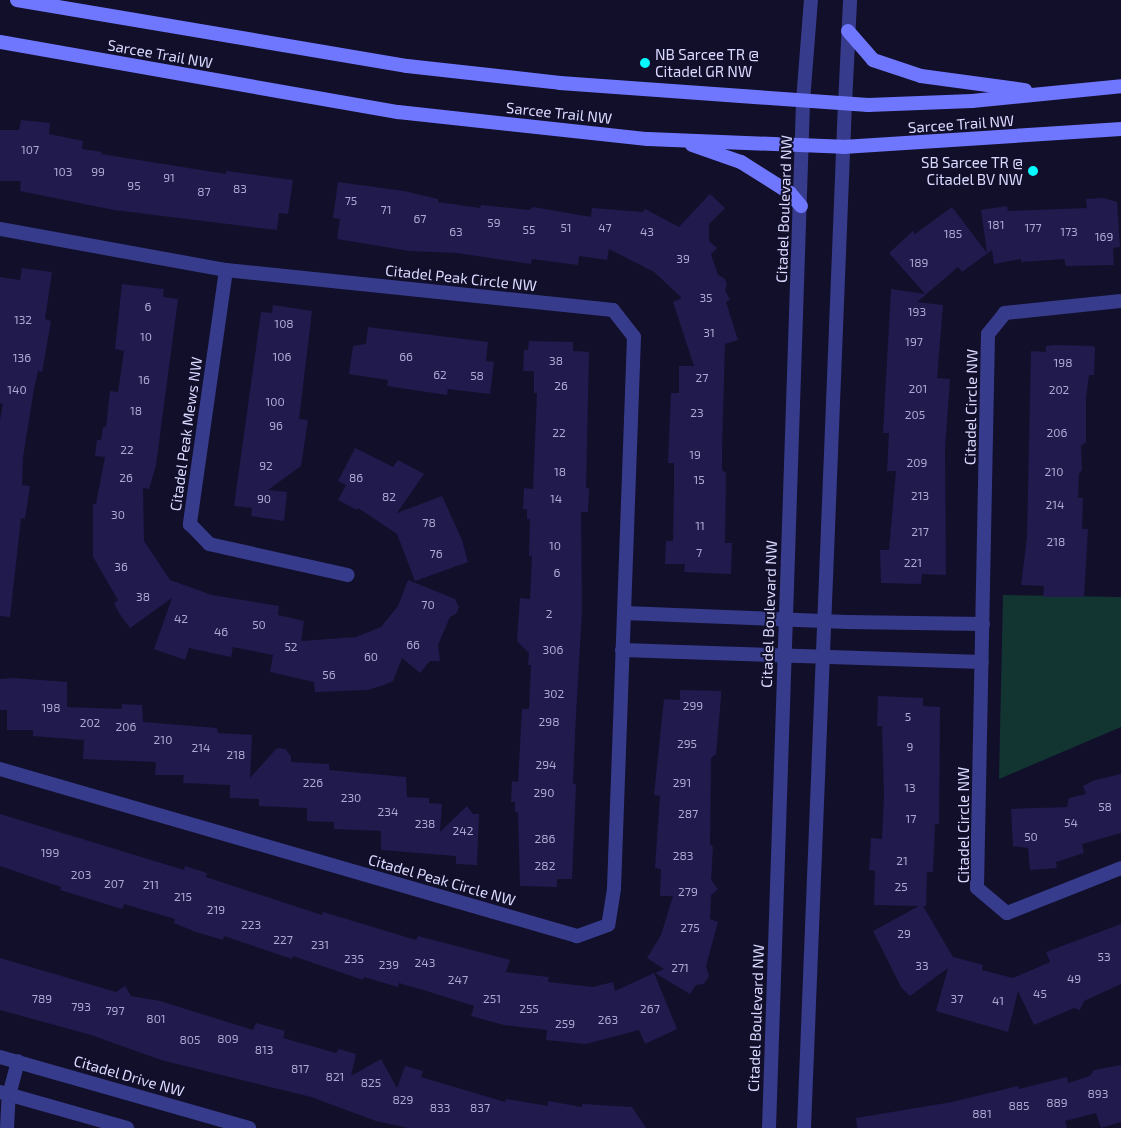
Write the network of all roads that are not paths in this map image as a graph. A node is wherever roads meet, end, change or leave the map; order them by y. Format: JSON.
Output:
{"nodes":[{"id":1,"x":17,"y":0,"type":"edge"},
{"id":2,"x":811,"y":0,"type":"edge"},
{"id":3,"x":850,"y":0,"type":"edge"},
{"id":4,"x":848,"y":32,"type":"junction"},
{"id":5,"x":0,"y":42,"type":"edge"},
{"id":6,"x":1121,"y":86,"type":"edge"},
{"id":7,"x":1045,"y":92,"type":"junction"},
{"id":8,"x":803,"y":100,"type":"junction"},
{"id":9,"x":845,"y":104,"type":"junction"},
{"id":10,"x":1121,"y":129,"type":"edge"},
{"id":11,"x":677,"y":140,"type":"junction"},
{"id":12,"x":802,"y":145,"type":"junction"},
{"id":13,"x":843,"y":147,"type":"junction"},
{"id":14,"x":801,"y":206,"type":"junction"},
{"id":15,"x":0,"y":229,"type":"edge"},
{"id":16,"x":226,"y":270,"type":"junction"},
{"id":17,"x":1121,"y":301,"type":"edge"},
{"id":18,"x":348,"y":575,"type":"dead end"},
{"id":19,"x":625,"y":613,"type":"junction"},
{"id":20,"x":786,"y":619,"type":"junction"},
{"id":21,"x":823,"y":620,"type":"junction"},
{"id":22,"x":983,"y":624,"type":"junction"},
{"id":23,"x":622,"y":650,"type":"junction"},
{"id":24,"x":783,"y":655,"type":"junction"},
{"id":25,"x":821,"y":657,"type":"junction"},
{"id":26,"x":982,"y":662,"type":"junction"},
{"id":27,"x":0,"y":769,"type":"edge"},
{"id":28,"x":1121,"y":868,"type":"edge"},
{"id":29,"x":0,"y":1057,"type":"edge"},
{"id":30,"x":18,"y":1062,"type":"junction"},
{"id":31,"x":5,"y":1093,"type":"edge"},
{"id":32,"x":7,"y":1128,"type":"edge"},
{"id":33,"x":127,"y":1128,"type":"edge"},
{"id":34,"x":249,"y":1128,"type":"edge"},
{"id":35,"x":769,"y":1128,"type":"edge"},
{"id":36,"x":804,"y":1128,"type":"edge"}],
"edges":[{"from":1,"to":8,"type":"main road","name":"Sarcee Trail NW"},
{"from":2,"to":8,"type":"street","name":"Citadel Boulevard NW"},
{"from":3,"to":4,"type":"street"},
{"from":4,"to":7,"type":"main road"},
{"from":4,"to":9,"type":"street"},
{"from":5,"to":11,"type":"main road","name":"Sarcee Trail NW"},
{"from":6,"to":7,"type":"main road","name":"Sarcee Trail NW"},
{"from":7,"to":9,"type":"main road","name":"Sarcee Trail NW"},
{"from":8,"to":9,"type":"main road","name":"Sarcee Trail NW"},
{"from":8,"to":12,"type":"street","name":"Citadel Boulevard NW"},
{"from":9,"to":13,"type":"street"},
{"from":10,"to":13,"type":"main road","name":"Sarcee Trail NW"},
{"from":11,"to":12,"type":"main road","name":"Sarcee Trail NW"},
{"from":11,"to":14,"type":"main road"},
{"from":12,"to":13,"type":"main road","name":"Sarcee Trail NW"},
{"from":12,"to":14,"type":"street","name":"Citadel Boulevard NW"},
{"from":13,"to":21,"type":"street"},
{"from":14,"to":20,"type":"street","name":"Citadel Boulevard NW"},
{"from":15,"to":16,"type":"street","name":"Citadel Peak Circle NW"},
{"from":16,"to":18,"type":"street","name":"Citadel Peak Mews NW"},
{"from":16,"to":19,"type":"street","name":"Citadel Peak Circle NW"},
{"from":17,"to":22,"type":"street","name":"Citadel Circle NW"},
{"from":19,"to":20,"type":"street"},
{"from":19,"to":23,"type":"street","name":"Citadel Peak Circle NW"},
{"from":20,"to":21,"type":"street"},
{"from":20,"to":24,"type":"street","name":"Citadel Boulevard NW"},
{"from":21,"to":22,"type":"street"},
{"from":21,"to":25,"type":"street"},
{"from":22,"to":26,"type":"street","name":"Citadel Circle NW"},
{"from":23,"to":24,"type":"street"},
{"from":23,"to":27,"type":"street","name":"Citadel Peak Circle NW"},
{"from":24,"to":25,"type":"street"},
{"from":24,"to":35,"type":"street","name":"Citadel Boulevard NW"},
{"from":25,"to":26,"type":"street"},
{"from":25,"to":36,"type":"street"},
{"from":26,"to":28,"type":"street","name":"Citadel Circle NW"},
{"from":29,"to":30,"type":"street","name":"Citadel Drive NW"},
{"from":30,"to":31,"type":"street"},
{"from":30,"to":34,"type":"street","name":"Citadel Drive NW"},
{"from":31,"to":32,"type":"street"},
{"from":31,"to":33,"type":"street"}]}
